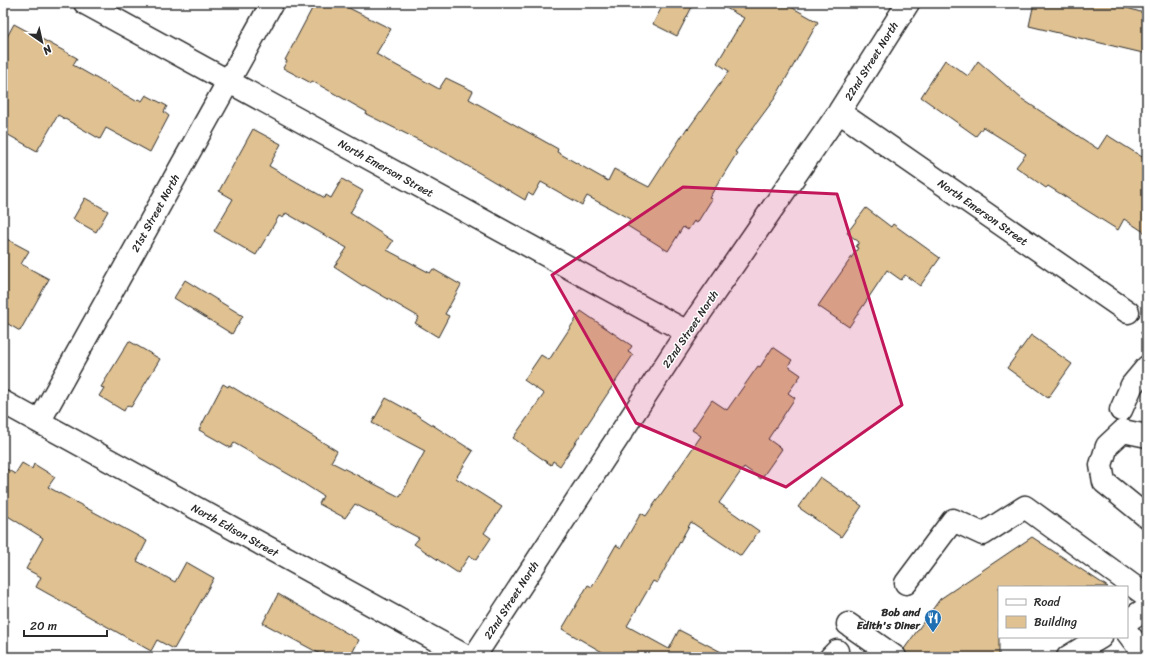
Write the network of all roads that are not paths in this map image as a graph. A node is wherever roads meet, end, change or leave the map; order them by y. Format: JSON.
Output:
{"nodes":[{"id":1,"x":85,"y":3,"type":"edge"},
{"id":2,"x":272,"y":3,"type":"edge"},
{"id":3,"x":908,"y":3,"type":"edge"},
{"id":4,"x":228,"y":82,"type":"junction"},
{"id":5,"x":839,"y":112,"type":"junction"},
{"id":6,"x":1128,"y":312,"type":"dead end"},
{"id":7,"x":687,"y":332,"type":"junction"},
{"id":8,"x":1147,"y":367,"type":"edge"},
{"id":9,"x":3,"y":402,"type":"edge"},
{"id":10,"x":1121,"y":410,"type":"dead end"},
{"id":11,"x":39,"y":422,"type":"junction"},
{"id":12,"x":1147,"y":436,"type":"edge"},
{"id":13,"x":1147,"y":517,"type":"edge"},
{"id":14,"x":906,"y":583,"type":"dead end"},
{"id":15,"x":1147,"y":596,"type":"edge"},
{"id":16,"x":1147,"y":608,"type":"edge"},
{"id":17,"x":1128,"y":620,"type":"edge"},
{"id":18,"x":848,"y":624,"type":"dead end"},
{"id":19,"x":1128,"y":633,"type":"edge"},
{"id":20,"x":1099,"y":638,"type":"edge"},
{"id":21,"x":467,"y":657,"type":"edge"},
{"id":22,"x":474,"y":657,"type":"edge"},
{"id":23,"x":895,"y":657,"type":"edge"},
{"id":24,"x":1068,"y":657,"type":"edge"},
{"id":25,"x":1146,"y":657,"type":"edge"}],
"edges":[{"from":1,"to":4,"type":"street","name":"North Emerson Street"},
{"from":2,"to":4,"type":"street","name":"21st Street North"},
{"from":3,"to":5,"type":"street","name":"22nd Street North"},
{"from":4,"to":7,"type":"street","name":"North Emerson Street"},
{"from":4,"to":11,"type":"street","name":"21st Street North"},
{"from":5,"to":6,"type":"street","name":"North Emerson Street"},
{"from":5,"to":7,"type":"street","name":"22nd Street North"},
{"from":7,"to":22,"type":"street","name":"22nd Street North"},
{"from":8,"to":10,"type":"street"},
{"from":9,"to":11,"type":"street","name":"North Edison Street"},
{"from":11,"to":21,"type":"street","name":"North Edison Street"},
{"from":12,"to":13,"type":"street"},
{"from":14,"to":15,"type":"street"},
{"from":16,"to":17,"type":"street"},
{"from":18,"to":23,"type":"street"},
{"from":19,"to":25,"type":"street"},
{"from":20,"to":24,"type":"street"}]}
